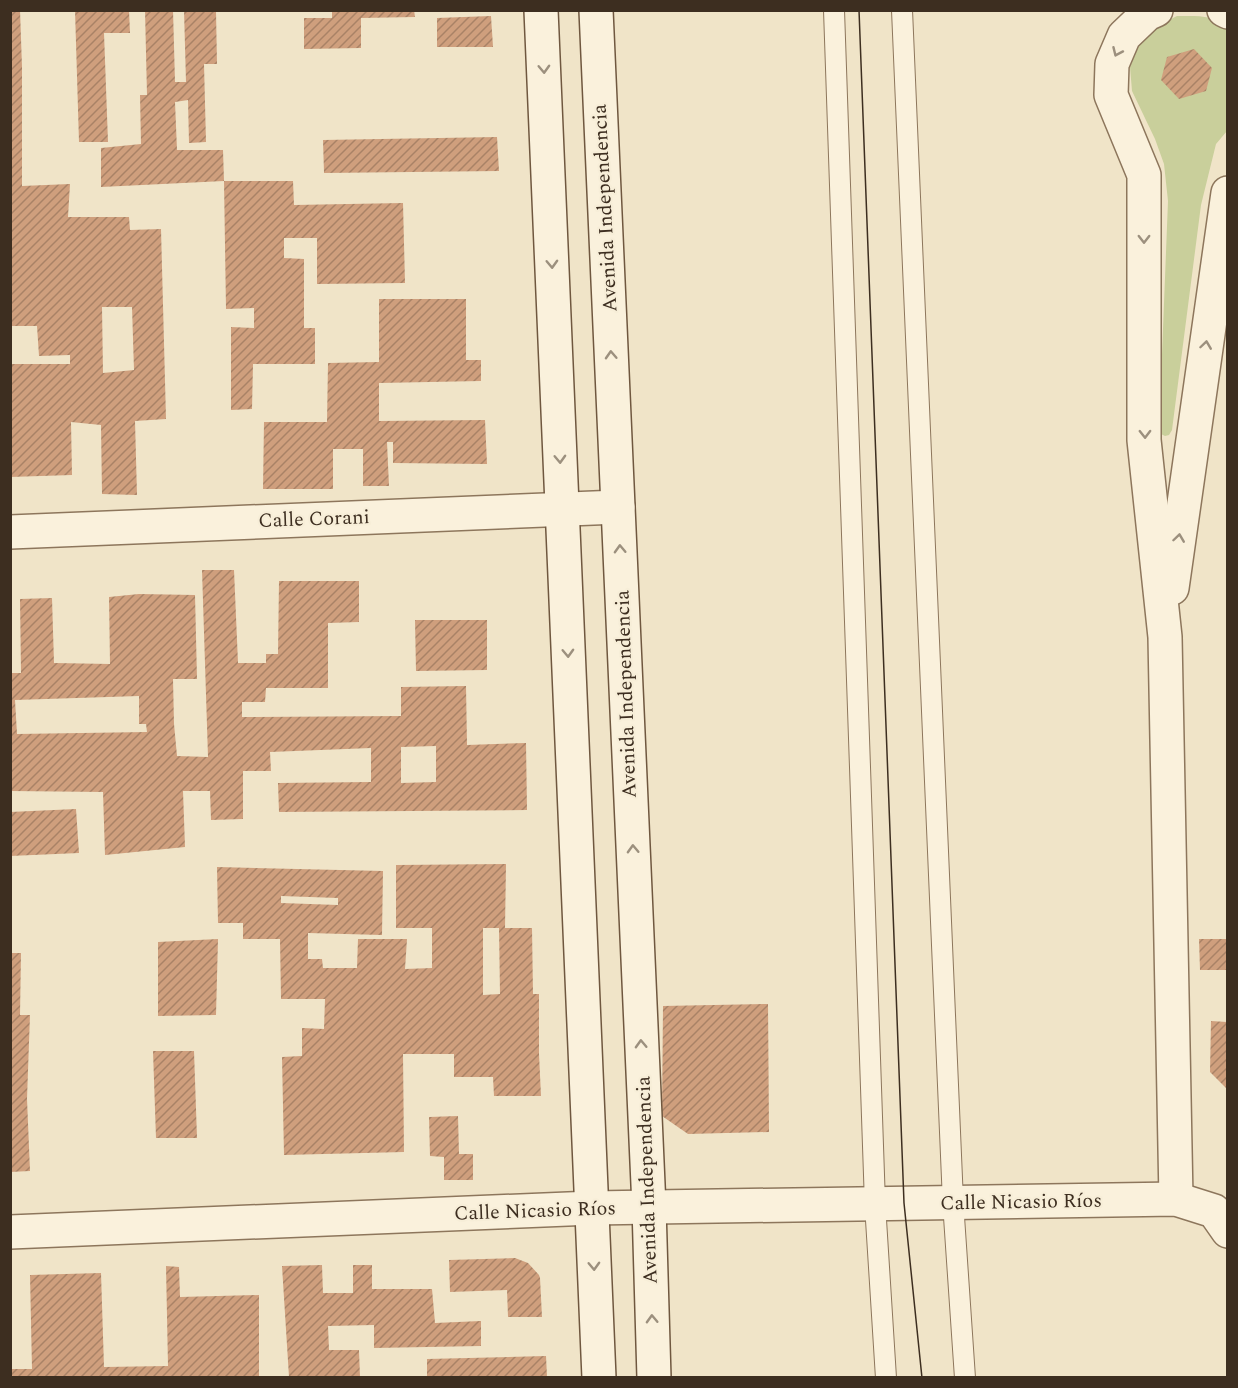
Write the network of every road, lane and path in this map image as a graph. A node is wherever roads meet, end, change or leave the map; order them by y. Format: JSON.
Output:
{"nodes":[{"id":1,"x":541,"y":10,"type":"edge"},
{"id":2,"x":596,"y":10,"type":"edge"},
{"id":3,"x":834,"y":10,"type":"edge"},
{"id":4,"x":902,"y":10,"type":"edge"},
{"id":5,"x":1156,"y":10,"type":"edge"},
{"id":6,"x":1227,"y":193,"type":"edge"},
{"id":7,"x":618,"y":507,"type":"junction"},
{"id":8,"x":562,"y":509,"type":"junction"},
{"id":9,"x":10,"y":532,"type":"edge"},
{"id":10,"x":1165,"y":637,"type":"junction"},
{"id":11,"x":1176,"y":1199,"type":"junction"},
{"id":12,"x":953,"y":1203,"type":"junction"},
{"id":13,"x":875,"y":1204,"type":"junction"},
{"id":14,"x":649,"y":1207,"type":"junction"},
{"id":15,"x":592,"y":1208,"type":"junction"},
{"id":16,"x":1227,"y":1231,"type":"edge"},
{"id":17,"x":10,"y":1232,"type":"edge"},
{"id":18,"x":598,"y":1377,"type":"edge"},
{"id":19,"x":654,"y":1377,"type":"edge"},
{"id":20,"x":886,"y":1377,"type":"edge"},
{"id":21,"x":965,"y":1377,"type":"edge"}],
"edges":[{"from":1,"to":8,"type":"street","one_way":true},
{"from":7,"to":2,"type":"street","name":"Avenida Independencia","one_way":true},
{"from":3,"to":13,"type":"lane"},
{"from":4,"to":12,"type":"lane"},
{"from":5,"to":10,"type":"street","one_way":true},
{"from":10,"to":6,"type":"street","one_way":true},
{"from":7,"to":8,"type":"street","name":"Calle Corani"},
{"from":14,"to":7,"type":"street","name":"Avenida Independencia","one_way":true},
{"from":8,"to":9,"type":"street","name":"Calle Corani"},
{"from":8,"to":15,"type":"street","one_way":true},
{"from":10,"to":11,"type":"street"},
{"from":11,"to":12,"type":"street","name":"Calle Nicasio Ríos"},
{"from":11,"to":16,"type":"street","name":"Calle Nicasio Ríos"},
{"from":12,"to":13,"type":"street","name":"Calle Nicasio Ríos"},
{"from":12,"to":21,"type":"lane"},
{"from":13,"to":14,"type":"street","name":"Calle Nicasio Ríos"},
{"from":13,"to":20,"type":"lane"},
{"from":14,"to":15,"type":"street","name":"Calle Nicasio Ríos"},
{"from":19,"to":14,"type":"street","name":"Avenida Independencia","one_way":true},
{"from":15,"to":17,"type":"street","name":"Calle Nicasio Ríos"},
{"from":15,"to":18,"type":"street","one_way":true}]}
